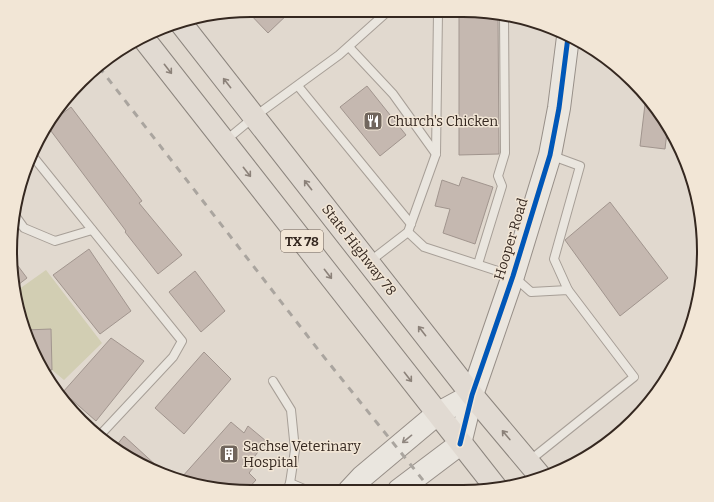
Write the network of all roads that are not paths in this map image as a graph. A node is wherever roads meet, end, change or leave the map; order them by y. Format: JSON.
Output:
{"nodes":[{"id":1,"x":382,"y":17,"type":"edge"},
{"id":2,"x":438,"y":17,"type":"edge"},
{"id":3,"x":504,"y":20,"type":"edge"},
{"id":4,"x":184,"y":27,"type":"edge"},
{"id":5,"x":146,"y":42,"type":"edge"},
{"id":6,"x":567,"y":42,"type":"edge"},
{"id":7,"x":349,"y":47,"type":"junction"},
{"id":8,"x":298,"y":86,"type":"junction"},
{"id":9,"x":254,"y":117,"type":"junction"},
{"id":10,"x":224,"y":142,"type":"junction"},
{"id":11,"x":436,"y":154,"type":"junction"},
{"id":12,"x":550,"y":155,"type":"junction"},
{"id":13,"x":36,"y":160,"type":"edge"},
{"id":14,"x":19,"y":221,"type":"edge"},
{"id":15,"x":409,"y":228,"type":"junction"},
{"id":16,"x":92,"y":230,"type":"junction"},
{"id":17,"x":368,"y":262,"type":"junction"},
{"id":18,"x":478,"y":264,"type":"junction"},
{"id":19,"x":513,"y":276,"type":"junction"},
{"id":20,"x":568,"y":290,"type":"junction"},
{"id":21,"x":273,"y":381,"type":"dead end"},
{"id":22,"x":472,"y":395,"type":"junction"},
{"id":23,"x":437,"y":414,"type":"junction"},
{"id":24,"x":103,"y":432,"type":"edge"},
{"id":25,"x":460,"y":444,"type":"junction"},
{"id":26,"x":534,"y":469,"type":"edge"},
{"id":27,"x":290,"y":483,"type":"joint"},
{"id":28,"x":491,"y":483,"type":"edge"},
{"id":29,"x":295,"y":485,"type":"edge"},
{"id":30,"x":355,"y":485,"type":"edge"},
{"id":31,"x":406,"y":485,"type":"edge"}],
"edges":[{"from":1,"to":7,"type":"lane"},
{"from":2,"to":11,"type":"lane"},
{"from":3,"to":18,"type":"lane"},
{"from":9,"to":4,"type":"main road","name":"State Highway 78","number":"TX 78","one_way":true},
{"from":5,"to":10,"type":"main road","number":"TX 78","one_way":true},
{"from":6,"to":12,"type":"street","name":"Hooper Road"},
{"from":7,"to":8,"type":"lane"},
{"from":7,"to":11,"type":"lane"},
{"from":8,"to":9,"type":"lane"},
{"from":8,"to":15,"type":"lane"},
{"from":9,"to":10,"type":"lane"},
{"from":17,"to":9,"type":"main road","name":"State Highway 78","number":"TX 78","one_way":true},
{"from":10,"to":23,"type":"main road","number":"TX 78","one_way":true},
{"from":11,"to":15,"type":"lane"},
{"from":12,"to":19,"type":"street","name":"Hooper Road"},
{"from":12,"to":20,"type":"lane"},
{"from":13,"to":16,"type":"lane"},
{"from":14,"to":16,"type":"lane"},
{"from":15,"to":17,"type":"lane"},
{"from":15,"to":18,"type":"lane"},
{"from":16,"to":24,"type":"lane"},
{"from":22,"to":17,"type":"main road","name":"State Highway 78","number":"TX 78","one_way":true},
{"from":18,"to":19,"type":"lane"},
{"from":19,"to":20,"type":"lane"},
{"from":19,"to":22,"type":"street","name":"Hooper Road"},
{"from":20,"to":26,"type":"lane"},
{"from":21,"to":27,"type":"lane"},
{"from":22,"to":23,"type":"street"},
{"from":22,"to":25,"type":"street","name":"Hooper Road"},
{"from":26,"to":22,"type":"main road","name":"State Highway 78","number":"TX 78","one_way":true},
{"from":23,"to":25,"type":"main road","number":"TX 78"},
{"from":23,"to":30,"type":"street","one_way":true},
{"from":25,"to":28,"type":"main road","number":"TX 78"},
{"from":25,"to":31,"type":"street"},
{"from":27,"to":29,"type":"lane"}]}
